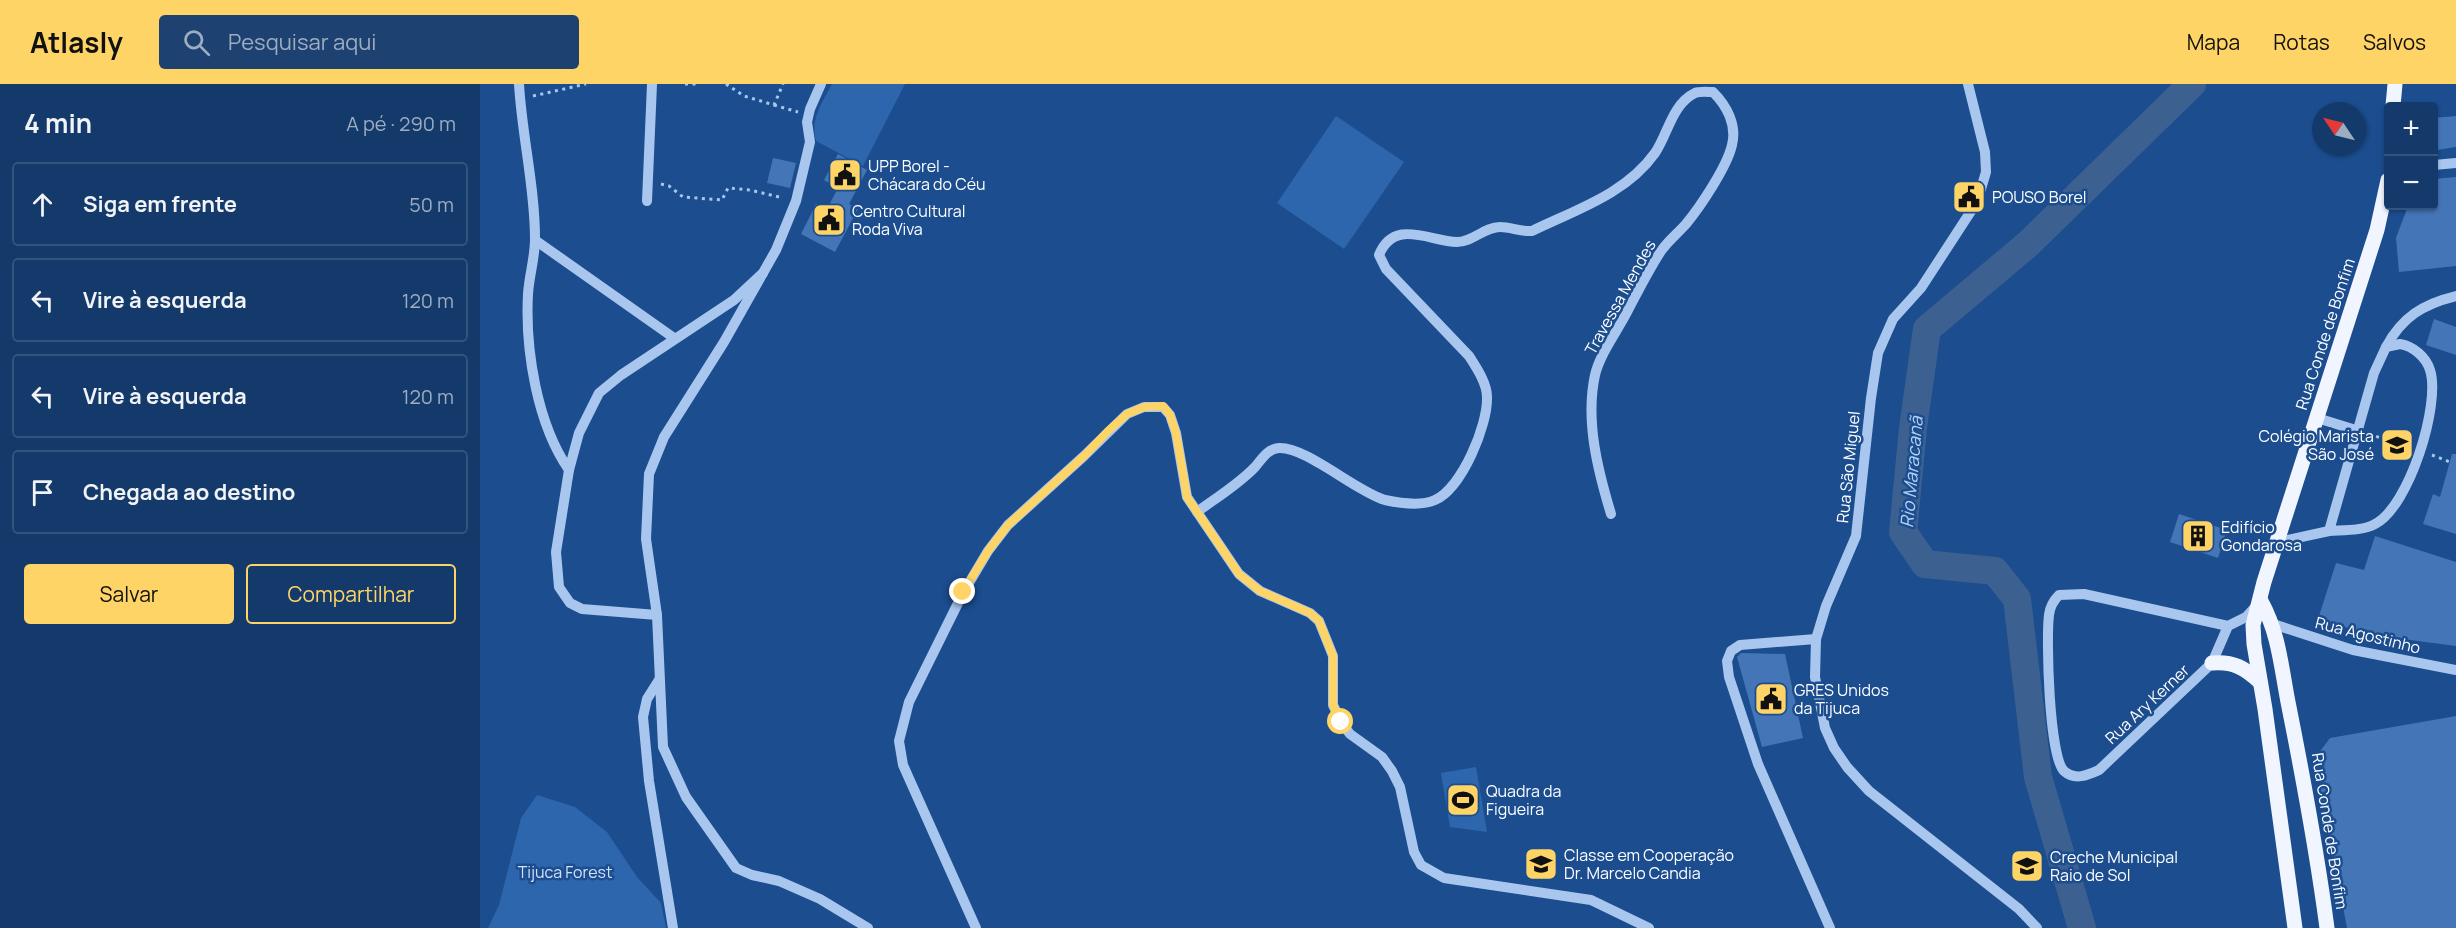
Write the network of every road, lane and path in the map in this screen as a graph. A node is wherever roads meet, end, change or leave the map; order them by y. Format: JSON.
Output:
{"nodes":[{"id":1,"x":519,"y":84,"type":"edge"},
{"id":2,"x":586,"y":84,"type":"edge"},
{"id":3,"x":652,"y":84,"type":"edge"},
{"id":4,"x":685,"y":84,"type":"edge"},
{"id":5,"x":700,"y":84,"type":"edge"},
{"id":6,"x":726,"y":84,"type":"edge"},
{"id":7,"x":783,"y":84,"type":"edge"},
{"id":8,"x":822,"y":84,"type":"edge"},
{"id":9,"x":1968,"y":84,"type":"edge"},
{"id":10,"x":2395,"y":84,"type":"edge"},
{"id":11,"x":520,"y":99,"type":"junction"},
{"id":12,"x":2393,"y":102,"type":"edge"},
{"id":13,"x":774,"y":105,"type":"junction"},
{"id":14,"x":808,"y":116,"type":"junction"},
{"id":15,"x":2456,"y":163,"type":"edge"},
{"id":16,"x":2438,"y":165,"type":"edge"},
{"id":17,"x":648,"y":181,"type":"junction"},
{"id":18,"x":2384,"y":198,"type":"edge"},
{"id":19,"x":647,"y":201,"type":"dead end"},
{"id":20,"x":796,"y":201,"type":"junction"},
{"id":21,"x":535,"y":240,"type":"junction"},
{"id":22,"x":763,"y":273,"type":"junction"},
{"id":23,"x":2456,"y":296,"type":"edge"},
{"id":24,"x":674,"y":338,"type":"junction"},
{"id":25,"x":2386,"y":347,"type":"junction"},
{"id":26,"x":2317,"y":418,"type":"junction"},
{"id":27,"x":2359,"y":431,"type":"junction"},
{"id":28,"x":2420,"y":451,"type":"junction"},
{"id":29,"x":2450,"y":462,"type":"dead end"},
{"id":30,"x":569,"y":470,"type":"junction"},
{"id":31,"x":1197,"y":512,"type":"junction"},
{"id":32,"x":1611,"y":514,"type":"dead end"},
{"id":33,"x":2329,"y":531,"type":"junction"},
{"id":34,"x":2278,"y":542,"type":"junction"},
{"id":35,"x":2261,"y":601,"type":"junction"},
{"id":36,"x":657,"y":615,"type":"junction"},
{"id":37,"x":2273,"y":624,"type":"junction"},
{"id":38,"x":2228,"y":626,"type":"junction"},
{"id":39,"x":1816,"y":639,"type":"junction"},
{"id":40,"x":2212,"y":663,"type":"junction"},
{"id":41,"x":2456,"y":670,"type":"edge"},
{"id":42,"x":660,"y":680,"type":"junction"},
{"id":43,"x":2260,"y":682,"type":"junction"},
{"id":44,"x":673,"y":928,"type":"edge"},
{"id":45,"x":868,"y":928,"type":"edge"},
{"id":46,"x":976,"y":928,"type":"edge"},
{"id":47,"x":1648,"y":928,"type":"edge"},
{"id":48,"x":1830,"y":928,"type":"edge"},
{"id":49,"x":2037,"y":928,"type":"edge"},
{"id":50,"x":2295,"y":928,"type":"edge"},
{"id":51,"x":2327,"y":928,"type":"edge"}],
"edges":[{"from":1,"to":11,"type":"street"},
{"from":2,"to":11,"type":"path"},
{"from":3,"to":17,"type":"street"},
{"from":4,"to":5,"type":"path"},
{"from":6,"to":13,"type":"path"},
{"from":7,"to":13,"type":"path"},
{"from":8,"to":14,"type":"street"},
{"from":9,"to":39,"type":"street","name":"Rua São Miguel"},
{"from":10,"to":12,"type":"main road"},
{"from":11,"to":21,"type":"street"},
{"from":13,"to":14,"type":"path"},
{"from":14,"to":20,"type":"street"},
{"from":15,"to":16,"type":"street"},
{"from":17,"to":19,"type":"street"},
{"from":17,"to":20,"type":"path"},
{"from":18,"to":26,"type":"main road","name":"Rua Conde de Bonfim"},
{"from":20,"to":22,"type":"street"},
{"from":21,"to":24,"type":"street"},
{"from":21,"to":30,"type":"street"},
{"from":22,"to":24,"type":"street"},
{"from":22,"to":36,"type":"street"},
{"from":23,"to":25,"type":"street"},
{"from":24,"to":30,"type":"street"},
{"from":25,"to":27,"type":"street"},
{"from":25,"to":28,"type":"street"},
{"from":26,"to":27,"type":"street"},
{"from":26,"to":34,"type":"main road","name":"Rua Conde de Bonfim"},
{"from":27,"to":28,"type":"path"},
{"from":27,"to":33,"type":"street"},
{"from":28,"to":29,"type":"path"},
{"from":28,"to":33,"type":"street"},
{"from":30,"to":36,"type":"street"},
{"from":31,"to":32,"type":"street","name":"Travessa Mendes"},
{"from":31,"to":46,"type":"street"},
{"from":31,"to":47,"type":"street"},
{"from":33,"to":34,"type":"street"},
{"from":34,"to":35,"type":"main road","name":"Rua Conde de Bonfim"},
{"from":35,"to":37,"type":"main road","name":"Rua Conde de Bonfim"},
{"from":35,"to":38,"type":"street"},
{"from":35,"to":43,"type":"main road","name":"Rua Conde de Bonfim"},
{"from":36,"to":42,"type":"street"},
{"from":37,"to":41,"type":"street","name":"Rua Agostinho"},
{"from":37,"to":51,"type":"main road","name":"Rua Conde de Bonfim"},
{"from":38,"to":40,"type":"street","name":"Rua Ary Kerner"},
{"from":38,"to":40,"type":"street","name":"Rua Ary Kerner"},
{"from":39,"to":48,"type":"street"},
{"from":39,"to":49,"type":"street","name":"Rua São Miguel"},
{"from":40,"to":43,"type":"main road"},
{"from":42,"to":44,"type":"street"},
{"from":42,"to":45,"type":"street"},
{"from":43,"to":50,"type":"main road","name":"Rua Conde de Bonfim"}]}
